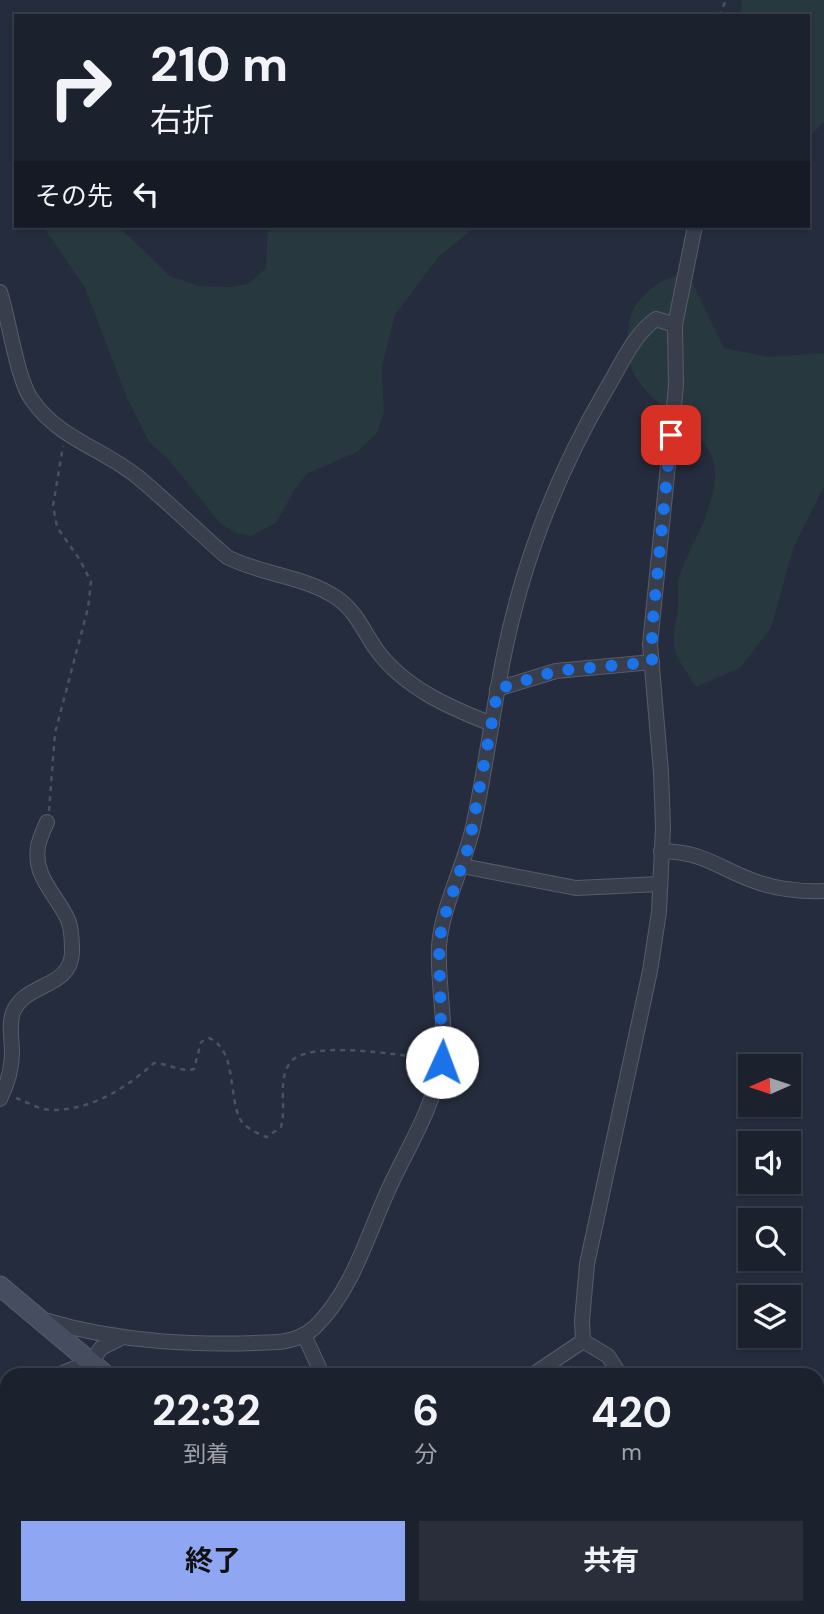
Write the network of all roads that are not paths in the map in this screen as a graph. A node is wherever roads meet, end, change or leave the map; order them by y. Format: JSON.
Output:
{"nodes":[{"id":1,"x":695,"y":228,"type":"edge"},
{"id":2,"x":0,"y":292,"type":"edge"},
{"id":3,"x":675,"y":325,"type":"junction"},
{"id":4,"x":652,"y":662,"type":"junction"},
{"id":5,"x":498,"y":689,"type":"junction"},
{"id":6,"x":492,"y":724,"type":"junction"},
{"id":7,"x":47,"y":822,"type":"road end"},
{"id":8,"x":662,"y":850,"type":"junction"},
{"id":9,"x":462,"y":866,"type":"junction"},
{"id":10,"x":660,"y":884,"type":"junction"},
{"id":11,"x":824,"y":891,"type":"edge"},
{"id":12,"x":2,"y":1096,"type":"edge"},
{"id":13,"x":0,"y":1286,"type":"edge"},
{"id":14,"x":43,"y":1319,"type":"junction"},
{"id":15,"x":304,"y":1335,"type":"junction"},
{"id":16,"x":119,"y":1339,"type":"junction"},
{"id":17,"x":583,"y":1342,"type":"junction"},
{"id":18,"x":92,"y":1361,"type":"junction"},
{"id":19,"x":75,"y":1368,"type":"edge"},
{"id":20,"x":99,"y":1368,"type":"edge"},
{"id":21,"x":319,"y":1368,"type":"edge"},
{"id":22,"x":543,"y":1368,"type":"edge"},
{"id":23,"x":616,"y":1368,"type":"edge"}],
"edges":[{"from":1,"to":3,"type":"street"},
{"from":2,"to":6,"type":"street"},
{"from":3,"to":4,"type":"street"},
{"from":3,"to":5,"type":"street"},
{"from":4,"to":5,"type":"street"},
{"from":4,"to":8,"type":"street"},
{"from":5,"to":6,"type":"street"},
{"from":6,"to":9,"type":"street"},
{"from":7,"to":12,"type":"street"},
{"from":8,"to":10,"type":"street"},
{"from":8,"to":11,"type":"street"},
{"from":9,"to":10,"type":"street"},
{"from":9,"to":15,"type":"street"},
{"from":10,"to":17,"type":"street"},
{"from":13,"to":14,"type":"main road"},
{"from":14,"to":16,"type":"street"},
{"from":14,"to":18,"type":"main road"},
{"from":15,"to":16,"type":"street"},
{"from":15,"to":21,"type":"street"},
{"from":16,"to":18,"type":"street"},
{"from":17,"to":22,"type":"street"},
{"from":17,"to":23,"type":"street"},
{"from":18,"to":19,"type":"street"},
{"from":18,"to":20,"type":"main road"}]}
